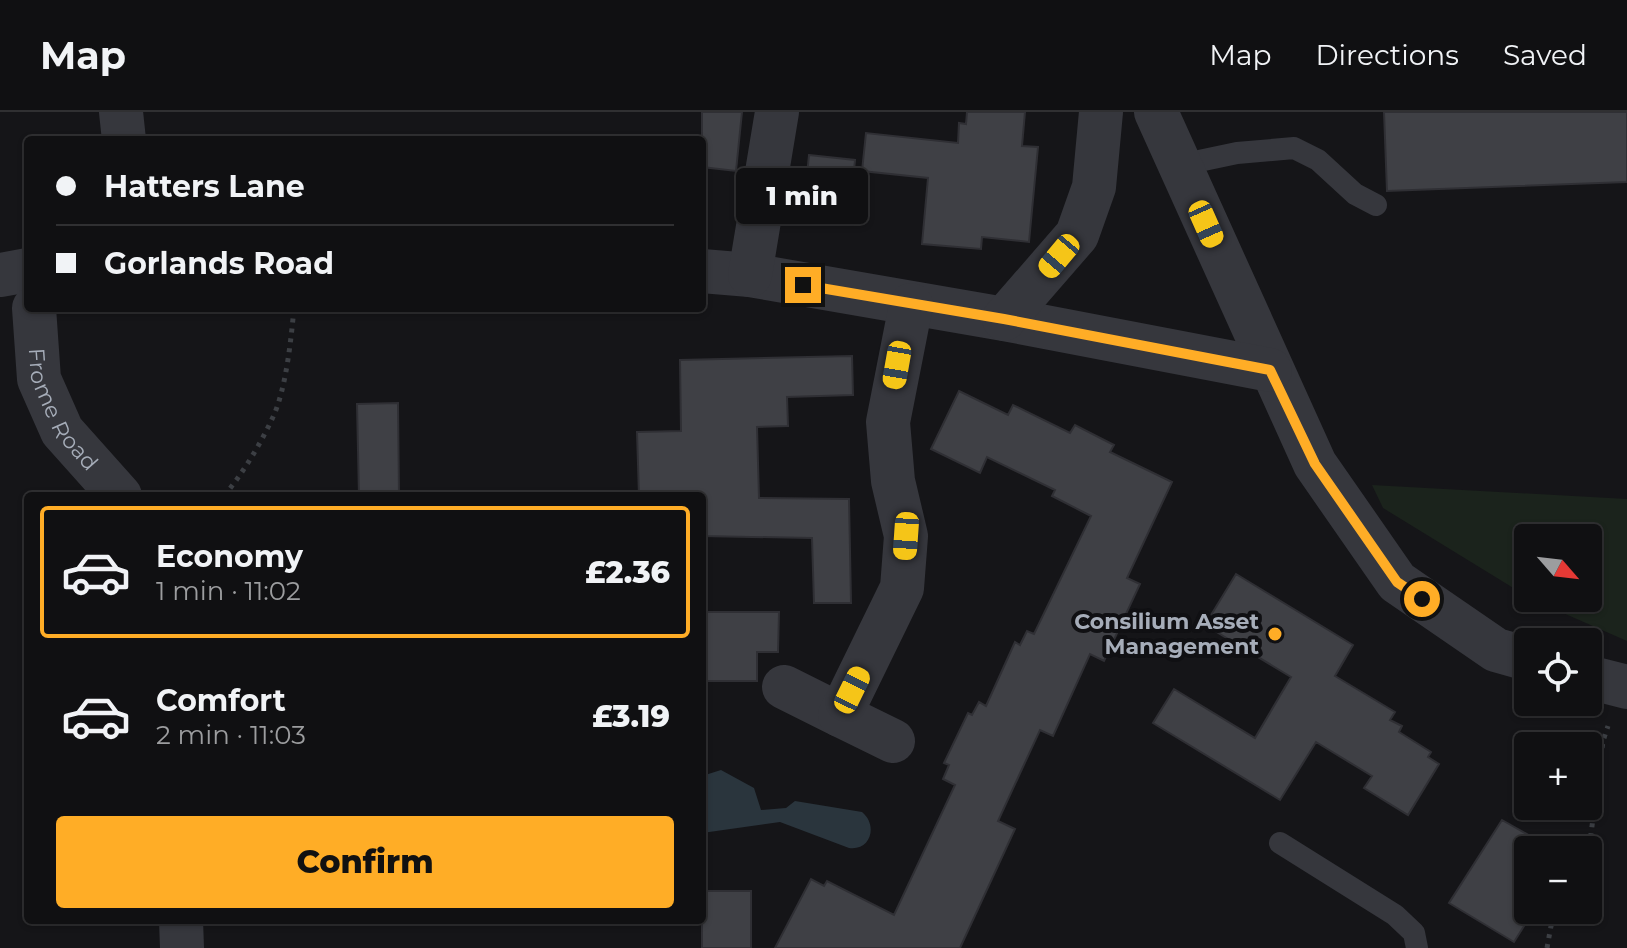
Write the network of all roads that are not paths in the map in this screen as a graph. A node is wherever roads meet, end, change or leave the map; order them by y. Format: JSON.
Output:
{"nodes":[{"id":1,"x":121,"y":112,"type":"edge"},
{"id":2,"x":777,"y":112,"type":"edge"},
{"id":3,"x":1101,"y":112,"type":"edge"},
{"id":4,"x":1156,"y":112,"type":"edge"},
{"id":5,"x":124,"y":136,"type":"edge"},
{"id":6,"x":1180,"y":165,"type":"junction"},
{"id":7,"x":1376,"y":205,"type":"dead end"},
{"id":8,"x":24,"y":271,"type":"edge"},
{"id":9,"x":706,"y":271,"type":"edge"},
{"id":10,"x":0,"y":275,"type":"edge"},
{"id":11,"x":750,"y":275,"type":"junction"},
{"id":12,"x":911,"y":305,"type":"junction"},
{"id":13,"x":34,"y":312,"type":"edge"},
{"id":14,"x":1004,"y":319,"type":"junction"},
{"id":15,"x":1270,"y":370,"type":"junction"},
{"id":16,"x":116,"y":492,"type":"edge"},
{"id":17,"x":1514,"y":655,"type":"edge"},
{"id":18,"x":784,"y":687,"type":"dead end"},
{"id":19,"x":840,"y":715,"type":"junction"},
{"id":20,"x":893,"y":741,"type":"dead end"},
{"id":21,"x":1280,"y":843,"type":"dead end"},
{"id":22,"x":181,"y":924,"type":"edge"},
{"id":23,"x":182,"y":948,"type":"edge"},
{"id":24,"x":1417,"y":948,"type":"edge"}],
"edges":[{"from":1,"to":5,"type":"street"},
{"from":2,"to":11,"type":"street"},
{"from":3,"to":14,"type":"street"},
{"from":4,"to":6,"type":"street"},
{"from":6,"to":7,"type":"lane"},
{"from":6,"to":15,"type":"street"},
{"from":8,"to":10,"type":"street"},
{"from":9,"to":11,"type":"street"},
{"from":11,"to":12,"type":"street"},
{"from":12,"to":14,"type":"street"},
{"from":12,"to":19,"type":"street"},
{"from":13,"to":16,"type":"street","name":"Frome Road"},
{"from":14,"to":15,"type":"street"},
{"from":15,"to":17,"type":"street"},
{"from":18,"to":19,"type":"street"},
{"from":19,"to":20,"type":"street"},
{"from":21,"to":24,"type":"lane"},
{"from":22,"to":23,"type":"street"}]}
